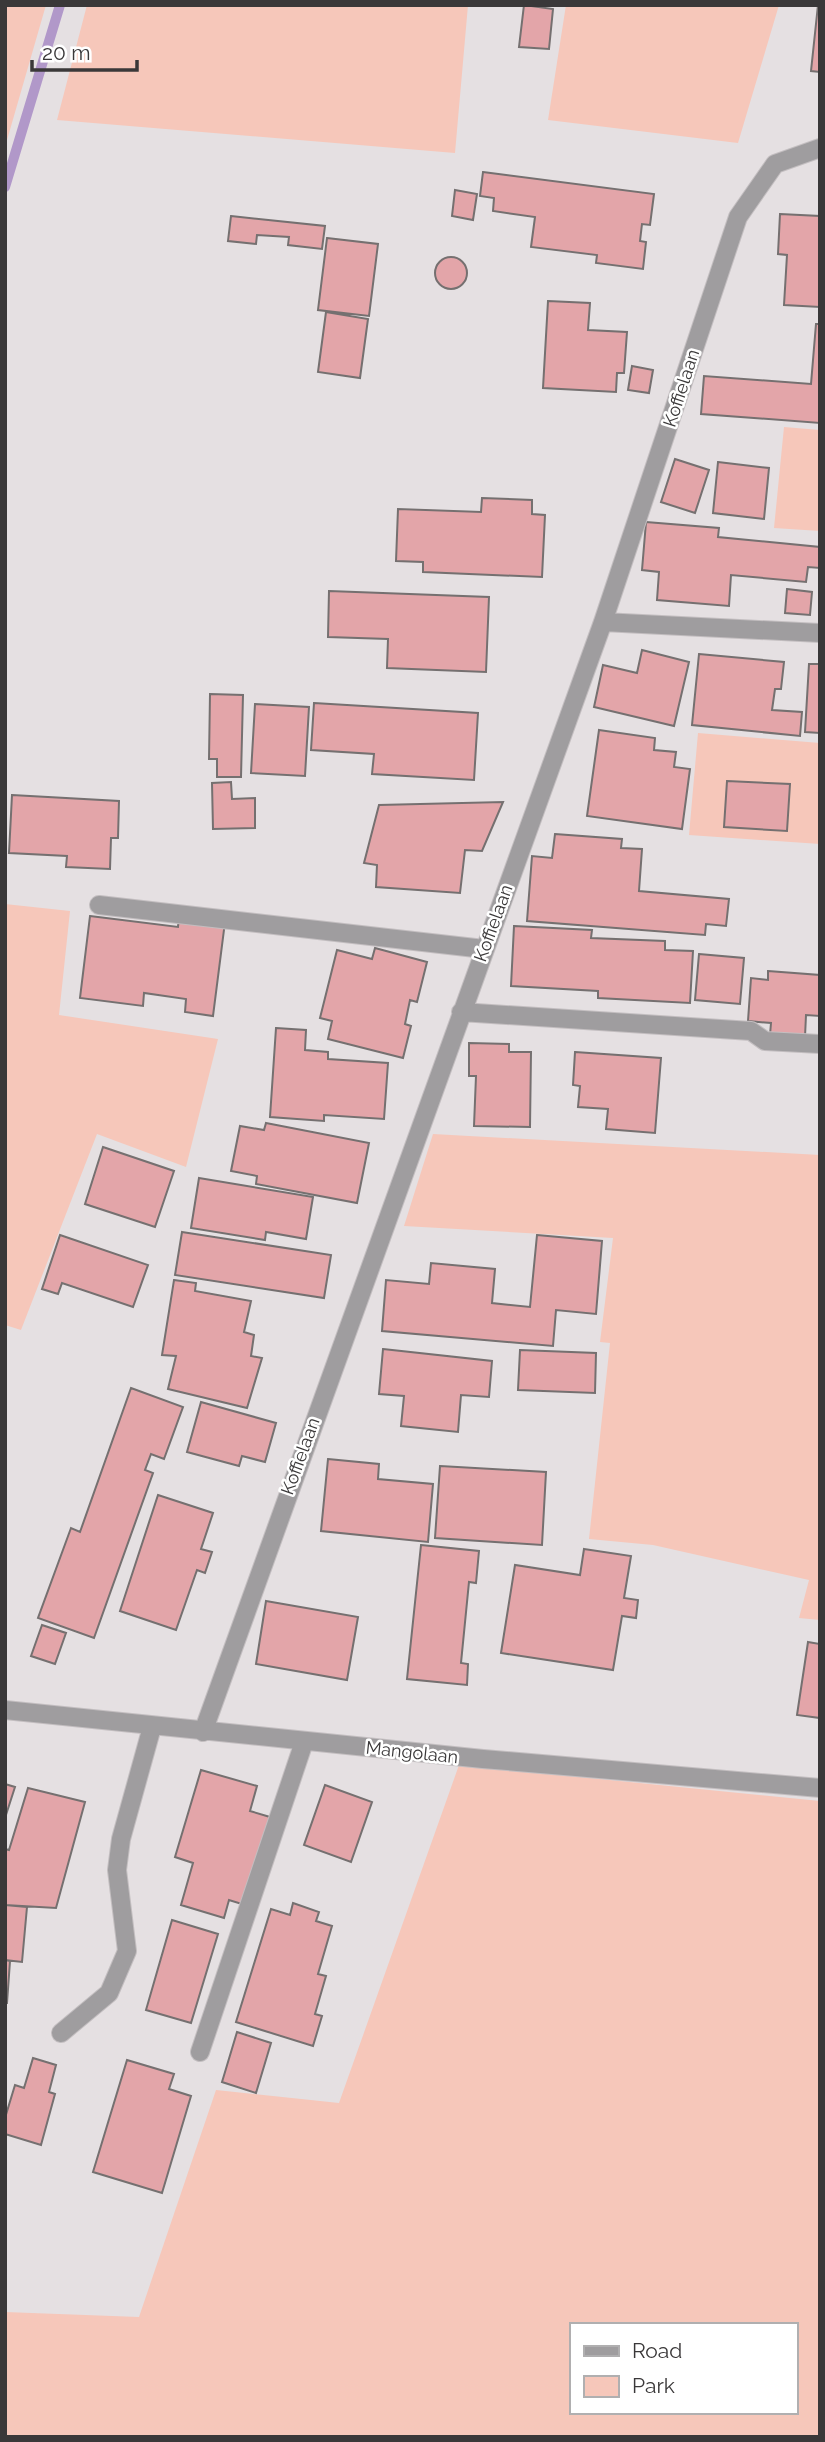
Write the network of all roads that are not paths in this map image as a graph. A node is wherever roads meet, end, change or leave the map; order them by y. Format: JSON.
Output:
{"nodes":[{"id":1,"x":820,"y":148,"type":"edge"},
{"id":2,"x":603,"y":622,"type":"junction"},
{"id":3,"x":820,"y":633,"type":"edge"},
{"id":4,"x":99,"y":905,"type":"dead end"},
{"id":5,"x":484,"y":949,"type":"junction"},
{"id":6,"x":461,"y":1012,"type":"junction"},
{"id":7,"x":820,"y":1044,"type":"edge"},
{"id":8,"x":5,"y":1710,"type":"edge"},
{"id":9,"x":152,"y":1727,"type":"junction"},
{"id":10,"x":203,"y":1732,"type":"junction"},
{"id":11,"x":304,"y":1742,"type":"junction"},
{"id":12,"x":820,"y":1788,"type":"edge"},
{"id":13,"x":61,"y":2033,"type":"dead end"},
{"id":14,"x":200,"y":2052,"type":"dead end"}],
"edges":[{"from":1,"to":2,"type":"street","name":"Koffielaan"},
{"from":2,"to":3,"type":"street"},
{"from":2,"to":5,"type":"street","name":"Koffielaan"},
{"from":4,"to":5,"type":"street"},
{"from":5,"to":6,"type":"street","name":"Koffielaan"},
{"from":6,"to":7,"type":"street"},
{"from":6,"to":10,"type":"street","name":"Koffielaan"},
{"from":8,"to":9,"type":"street","name":"Mangolaan"},
{"from":9,"to":10,"type":"street","name":"Mangolaan"},
{"from":9,"to":13,"type":"street"},
{"from":10,"to":11,"type":"street","name":"Mangolaan"},
{"from":11,"to":12,"type":"street","name":"Mangolaan"},
{"from":11,"to":14,"type":"street"}]}
